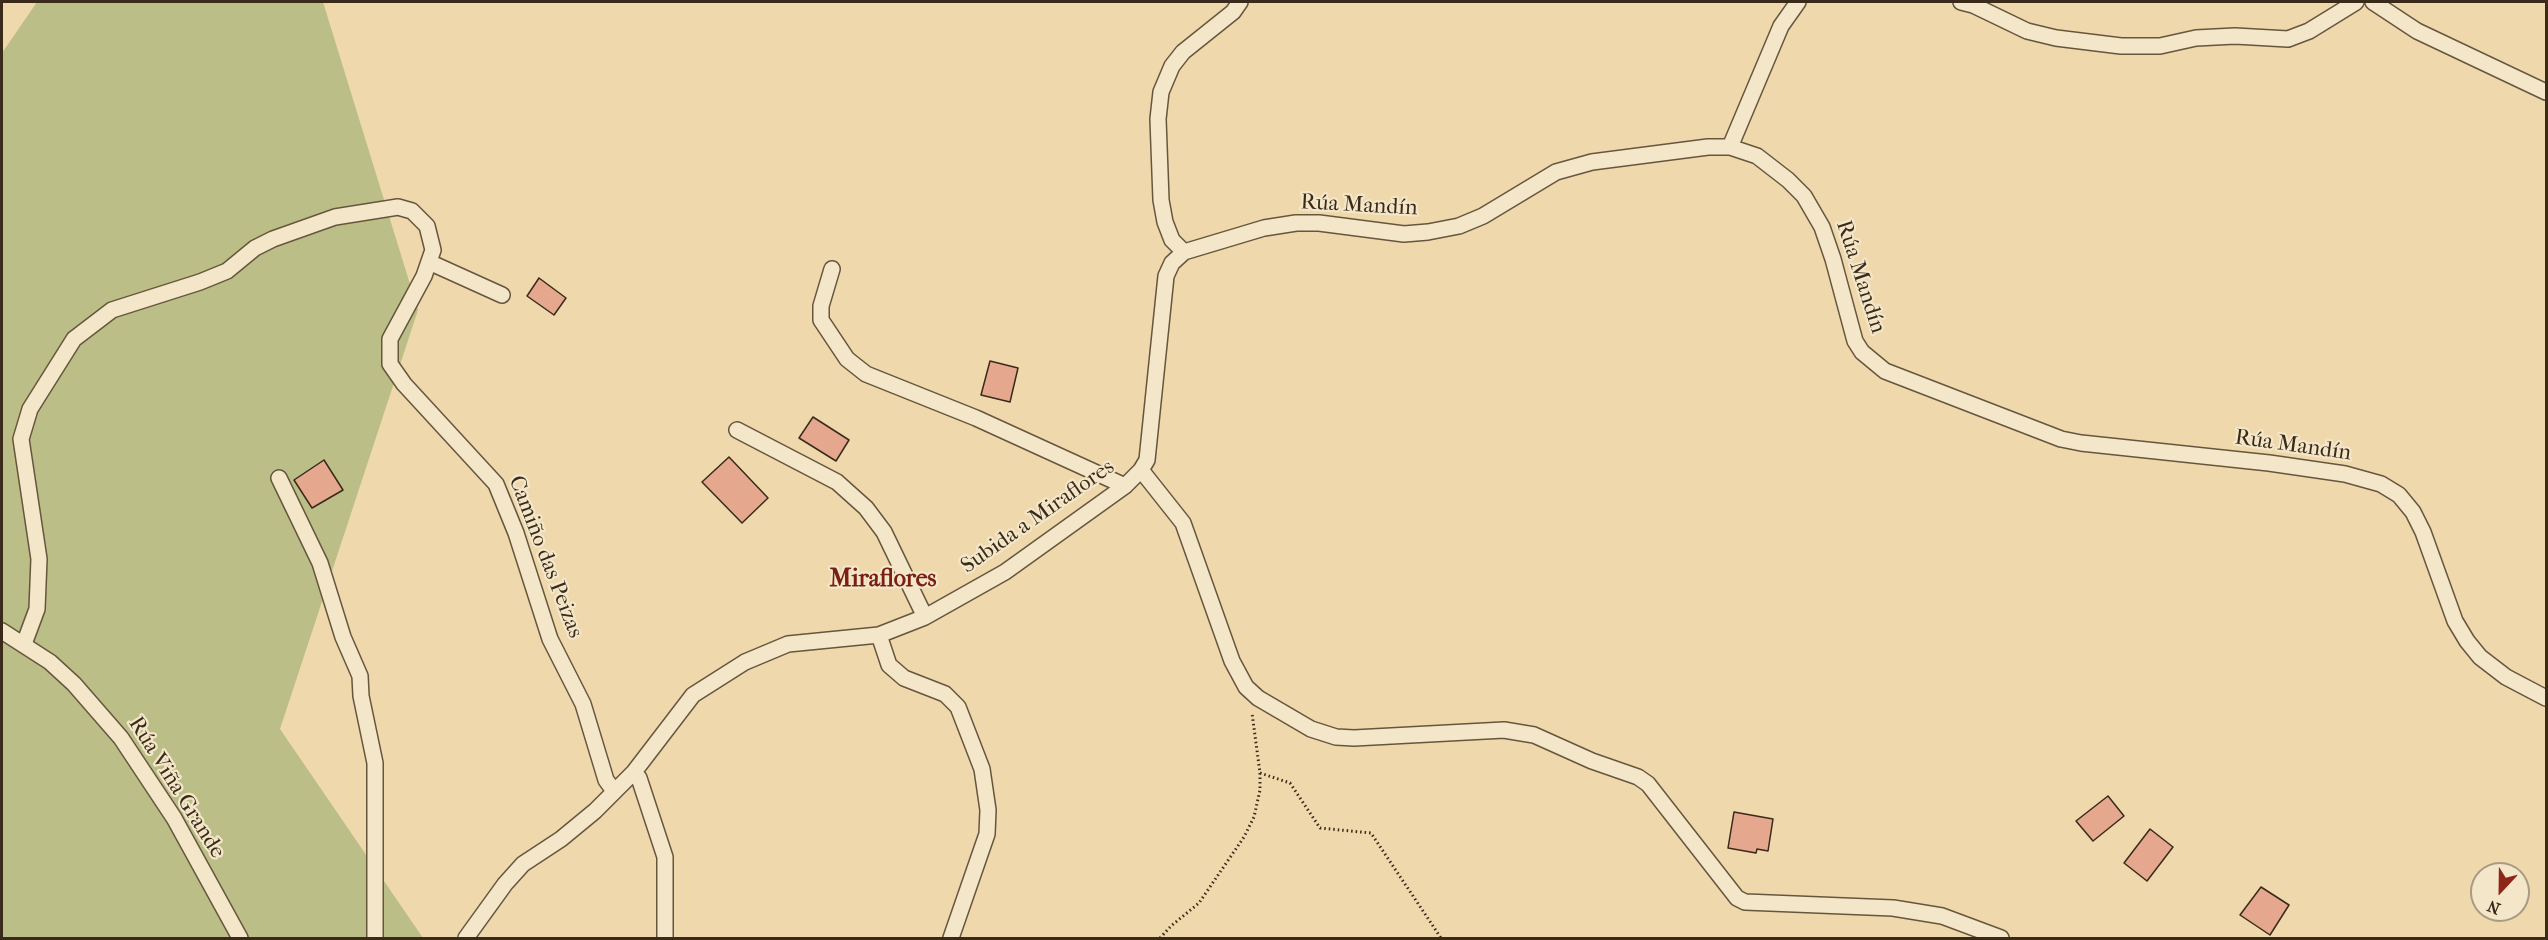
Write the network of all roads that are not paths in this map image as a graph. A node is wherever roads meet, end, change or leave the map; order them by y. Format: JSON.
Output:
{"nodes":[{"id":1,"x":1240,"y":2,"type":"edge"},
{"id":2,"x":1798,"y":2,"type":"edge"},
{"id":3,"x":1961,"y":2,"type":"edge"},
{"id":4,"x":2356,"y":2,"type":"edge"},
{"id":5,"x":2373,"y":2,"type":"edge"},
{"id":6,"x":2547,"y":92,"type":"edge"},
{"id":7,"x":1730,"y":147,"type":"junction"},
{"id":8,"x":1184,"y":252,"type":"junction"},
{"id":9,"x":429,"y":262,"type":"junction"},
{"id":10,"x":832,"y":268,"type":"dead end"},
{"id":11,"x":502,"y":295,"type":"dead end"},
{"id":12,"x":737,"y":430,"type":"dead end"},
{"id":13,"x":1141,"y":470,"type":"junction"},
{"id":14,"x":279,"y":478,"type":"dead end"},
{"id":15,"x":1125,"y":486,"type":"junction"},
{"id":16,"x":925,"y":617,"type":"junction"},
{"id":17,"x":2,"y":631,"type":"edge"},
{"id":18,"x":879,"y":635,"type":"junction"},
{"id":19,"x":24,"y":644,"type":"junction"},
{"id":20,"x":2547,"y":698,"type":"edge"},
{"id":21,"x":634,"y":772,"type":"junction"},
{"id":22,"x":614,"y":791,"type":"junction"},
{"id":23,"x":240,"y":939,"type":"edge"},
{"id":24,"x":375,"y":939,"type":"edge"},
{"id":25,"x":466,"y":939,"type":"edge"},
{"id":26,"x":664,"y":939,"type":"edge"},
{"id":27,"x":951,"y":939,"type":"edge"},
{"id":28,"x":2001,"y":939,"type":"edge"}],
"edges":[{"from":1,"to":8,"type":"street"},
{"from":2,"to":7,"type":"street"},
{"from":3,"to":4,"type":"street"},
{"from":5,"to":6,"type":"street"},
{"from":7,"to":8,"type":"street","name":"Rúa Mandín"},
{"from":7,"to":20,"type":"street","name":"Rúa Mandín"},
{"from":8,"to":13,"type":"street","name":"Subida a Miraflores"},
{"from":9,"to":11,"type":"street"},
{"from":9,"to":19,"type":"street","name":"Camiño das Peizas"},
{"from":9,"to":22,"type":"street","name":"Camiño das Peizas"},
{"from":10,"to":15,"type":"street"},
{"from":12,"to":16,"type":"street"},
{"from":13,"to":15,"type":"street","name":"Subida a Miraflores"},
{"from":13,"to":28,"type":"street"},
{"from":14,"to":24,"type":"street"},
{"from":15,"to":16,"type":"street","name":"Subida a Miraflores"},
{"from":16,"to":18,"type":"street","name":"Subida a Miraflores"},
{"from":17,"to":19,"type":"street","name":"Rúa Viña Grande"},
{"from":18,"to":21,"type":"street","name":"Subida a Miraflores"},
{"from":18,"to":27,"type":"street"},
{"from":19,"to":23,"type":"street","name":"Rúa Viña Grande"},
{"from":21,"to":22,"type":"street","name":"Subida a Miraflores"},
{"from":21,"to":26,"type":"street"},
{"from":22,"to":25,"type":"street","name":"Subida a Miraflores"}]}
